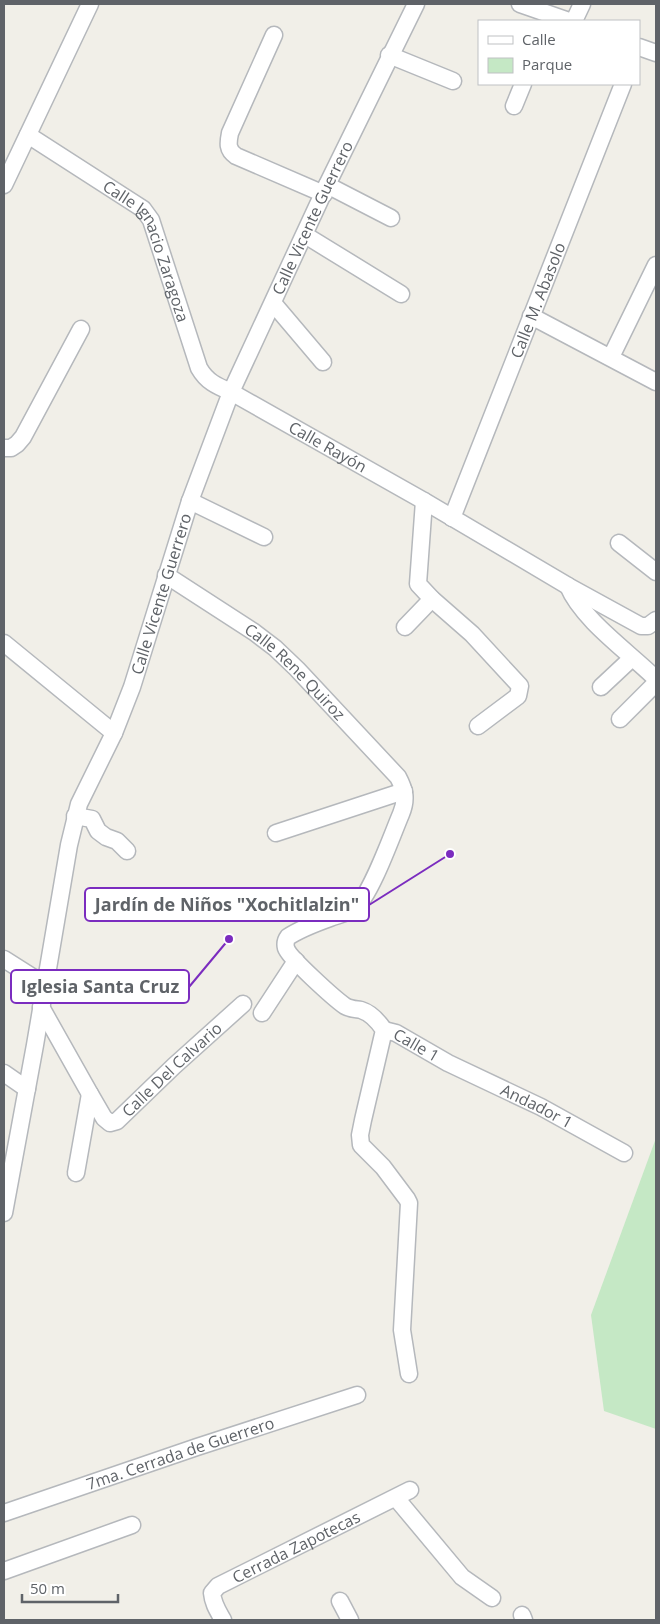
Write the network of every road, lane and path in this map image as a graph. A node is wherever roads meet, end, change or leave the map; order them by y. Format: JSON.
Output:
{"nodes":[{"id":1,"x":90,"y":4,"type":"edge"},
{"id":2,"x":416,"y":4,"type":"edge"},
{"id":3,"x":520,"y":4,"type":"edge"},
{"id":4,"x":582,"y":4,"type":"edge"},
{"id":5,"x":547,"y":18,"type":"edge"},
{"id":6,"x":562,"y":20,"type":"edge"},
{"id":7,"x":574,"y":20,"type":"edge"},
{"id":8,"x":274,"y":34,"type":"dead end"},
{"id":9,"x":640,"y":47,"type":"edge"},
{"id":10,"x":656,"y":53,"type":"edge"},
{"id":11,"x":389,"y":55,"type":"junction"},
{"id":12,"x":453,"y":81,"type":"dead end"},
{"id":13,"x":523,"y":85,"type":"edge"},
{"id":14,"x":624,"y":85,"type":"edge"},
{"id":15,"x":514,"y":106,"type":"dead end"},
{"id":16,"x":28,"y":135,"type":"junction"},
{"id":17,"x":4,"y":185,"type":"edge"},
{"id":18,"x":326,"y":189,"type":"junction"},
{"id":19,"x":391,"y":218,"type":"dead end"},
{"id":20,"x":305,"y":235,"type":"junction"},
{"id":21,"x":656,"y":265,"type":"edge"},
{"id":22,"x":401,"y":294,"type":"dead end"},
{"id":23,"x":273,"y":303,"type":"junction"},
{"id":24,"x":531,"y":316,"type":"junction"},
{"id":25,"x":81,"y":329,"type":"dead end"},
{"id":26,"x":611,"y":357,"type":"junction"},
{"id":27,"x":323,"y":362,"type":"dead end"},
{"id":28,"x":656,"y":382,"type":"edge"},
{"id":29,"x":231,"y":392,"type":"junction"},
{"id":30,"x":4,"y":448,"type":"edge"},
{"id":31,"x":190,"y":501,"type":"junction"},
{"id":32,"x":424,"y":501,"type":"junction"},
{"id":33,"x":452,"y":518,"type":"junction"},
{"id":34,"x":264,"y":537,"type":"dead end"},
{"id":35,"x":619,"y":543,"type":"dead end"},
{"id":36,"x":656,"y":572,"type":"edge"},
{"id":37,"x":166,"y":575,"type":"junction"},
{"id":38,"x":568,"y":586,"type":"junction"},
{"id":39,"x":432,"y":599,"type":"junction"},
{"id":40,"x":656,"y":620,"type":"edge"},
{"id":41,"x":405,"y":627,"type":"dead end"},
{"id":42,"x":4,"y":642,"type":"edge"},
{"id":43,"x":632,"y":658,"type":"junction"},
{"id":44,"x":656,"y":679,"type":"edge"},
{"id":45,"x":656,"y":683,"type":"edge"},
{"id":46,"x":601,"y":686,"type":"dead end"},
{"id":47,"x":620,"y":719,"type":"dead end"},
{"id":48,"x":478,"y":726,"type":"dead end"},
{"id":49,"x":114,"y":732,"type":"junction"},
{"id":50,"x":404,"y":791,"type":"junction"},
{"id":51,"x":75,"y":816,"type":"junction"},
{"id":52,"x":276,"y":833,"type":"dead end"},
{"id":53,"x":128,"y":851,"type":"dead end"},
{"id":54,"x":4,"y":959,"type":"edge"},
{"id":55,"x":296,"y":961,"type":"junction"},
{"id":56,"x":45,"y":985,"type":"junction"},
{"id":57,"x":243,"y":1004,"type":"dead end"},
{"id":58,"x":42,"y":1007,"type":"junction"},
{"id":59,"x":262,"y":1012,"type":"dead end"},
{"id":60,"x":384,"y":1030,"type":"junction"},
{"id":61,"x":448,"y":1063,"type":"joint"},
{"id":62,"x":4,"y":1073,"type":"edge"},
{"id":63,"x":27,"y":1089,"type":"junction"},
{"id":64,"x":90,"y":1094,"type":"junction"},
{"id":65,"x":624,"y":1153,"type":"dead end"},
{"id":66,"x":76,"y":1173,"type":"dead end"},
{"id":67,"x":7,"y":1175,"type":"edge"},
{"id":68,"x":4,"y":1213,"type":"edge"},
{"id":69,"x":409,"y":1374,"type":"dead end"},
{"id":70,"x":357,"y":1395,"type":"dead end"},
{"id":71,"x":410,"y":1490,"type":"dead end"},
{"id":72,"x":396,"y":1498,"type":"junction"},
{"id":73,"x":4,"y":1513,"type":"edge"},
{"id":74,"x":132,"y":1525,"type":"dead end"},
{"id":75,"x":4,"y":1571,"type":"edge"},
{"id":76,"x":492,"y":1598,"type":"dead end"},
{"id":77,"x":340,"y":1601,"type":"dead end"},
{"id":78,"x":223,"y":1620,"type":"edge"},
{"id":79,"x":350,"y":1620,"type":"edge"}],
"edges":[{"from":1,"to":16,"type":"street"},
{"from":2,"to":11,"type":"street","name":"Calle Vicente Guerrero"},
{"from":3,"to":5,"type":"street"},
{"from":4,"to":7,"type":"street"},
{"from":5,"to":6,"type":"street"},
{"from":8,"to":18,"type":"street"},
{"from":9,"to":10,"type":"street"},
{"from":11,"to":12,"type":"street"},
{"from":11,"to":18,"type":"street","name":"Calle Vicente Guerrero"},
{"from":13,"to":15,"type":"street"},
{"from":14,"to":24,"type":"street","name":"Calle M. Abasolo"},
{"from":16,"to":17,"type":"street"},
{"from":16,"to":29,"type":"street","name":"Calle Ignacio Zaragoza"},
{"from":18,"to":19,"type":"street"},
{"from":18,"to":20,"type":"street","name":"Calle Vicente Guerrero"},
{"from":20,"to":22,"type":"street"},
{"from":20,"to":23,"type":"street","name":"Calle Vicente Guerrero"},
{"from":21,"to":26,"type":"street"},
{"from":23,"to":27,"type":"street"},
{"from":23,"to":29,"type":"street","name":"Calle Vicente Guerrero"},
{"from":24,"to":26,"type":"street"},
{"from":24,"to":33,"type":"street","name":"Calle M. Abasolo"},
{"from":25,"to":30,"type":"street"},
{"from":26,"to":28,"type":"street"},
{"from":29,"to":31,"type":"street","name":"Calle Vicente Guerrero"},
{"from":29,"to":32,"type":"street","name":"Calle Rayón"},
{"from":31,"to":34,"type":"street"},
{"from":31,"to":37,"type":"street","name":"Calle Vicente Guerrero"},
{"from":32,"to":33,"type":"street","name":"Calle Rayón"},
{"from":32,"to":39,"type":"street"},
{"from":33,"to":38,"type":"street","name":"Calle Rayón"},
{"from":35,"to":36,"type":"street"},
{"from":37,"to":49,"type":"street","name":"Calle Vicente Guerrero"},
{"from":37,"to":50,"type":"street","name":"Calle Rene Quiroz"},
{"from":38,"to":40,"type":"street","name":"Calle Rayón"},
{"from":38,"to":43,"type":"street","name":"Calle Rayón"},
{"from":39,"to":41,"type":"street"},
{"from":39,"to":48,"type":"street"},
{"from":42,"to":49,"type":"street"},
{"from":43,"to":44,"type":"street","name":"Calle Rayón"},
{"from":43,"to":46,"type":"street"},
{"from":45,"to":47,"type":"street"},
{"from":49,"to":51,"type":"street","name":"Calle Vicente Guerrero"},
{"from":50,"to":52,"type":"street"},
{"from":50,"to":55,"type":"street","name":"Calle 1"},
{"from":51,"to":53,"type":"street"},
{"from":51,"to":56,"type":"street","name":"Calle Vicente Guerrero"},
{"from":54,"to":56,"type":"street"},
{"from":55,"to":59,"type":"street"},
{"from":55,"to":60,"type":"street","name":"Calle 1"},
{"from":56,"to":58,"type":"street","name":"Calle Vicente Guerrero"},
{"from":57,"to":64,"type":"street","name":"Calle Del Calvario"},
{"from":58,"to":63,"type":"street","name":"Calle Vicente Guerrero"},
{"from":58,"to":64,"type":"street","name":"Calle Del Calvario"},
{"from":60,"to":61,"type":"street","name":"Calle 1"},
{"from":60,"to":69,"type":"street"},
{"from":61,"to":65,"type":"street","name":"Andador 1"},
{"from":62,"to":63,"type":"street"},
{"from":63,"to":67,"type":"street","name":"Calle Vicente Guerrero"},
{"from":64,"to":66,"type":"street"},
{"from":67,"to":68,"type":"street","name":"Calle Vicente Guerrero"},
{"from":70,"to":73,"type":"street","name":"7ma. Cerrada de Guerrero"},
{"from":71,"to":72,"type":"street","name":"Cerrada Zapotecas"},
{"from":72,"to":76,"type":"street"},
{"from":72,"to":78,"type":"street","name":"Cerrada Zapotecas"},
{"from":74,"to":75,"type":"street"},
{"from":77,"to":79,"type":"street"}]}
